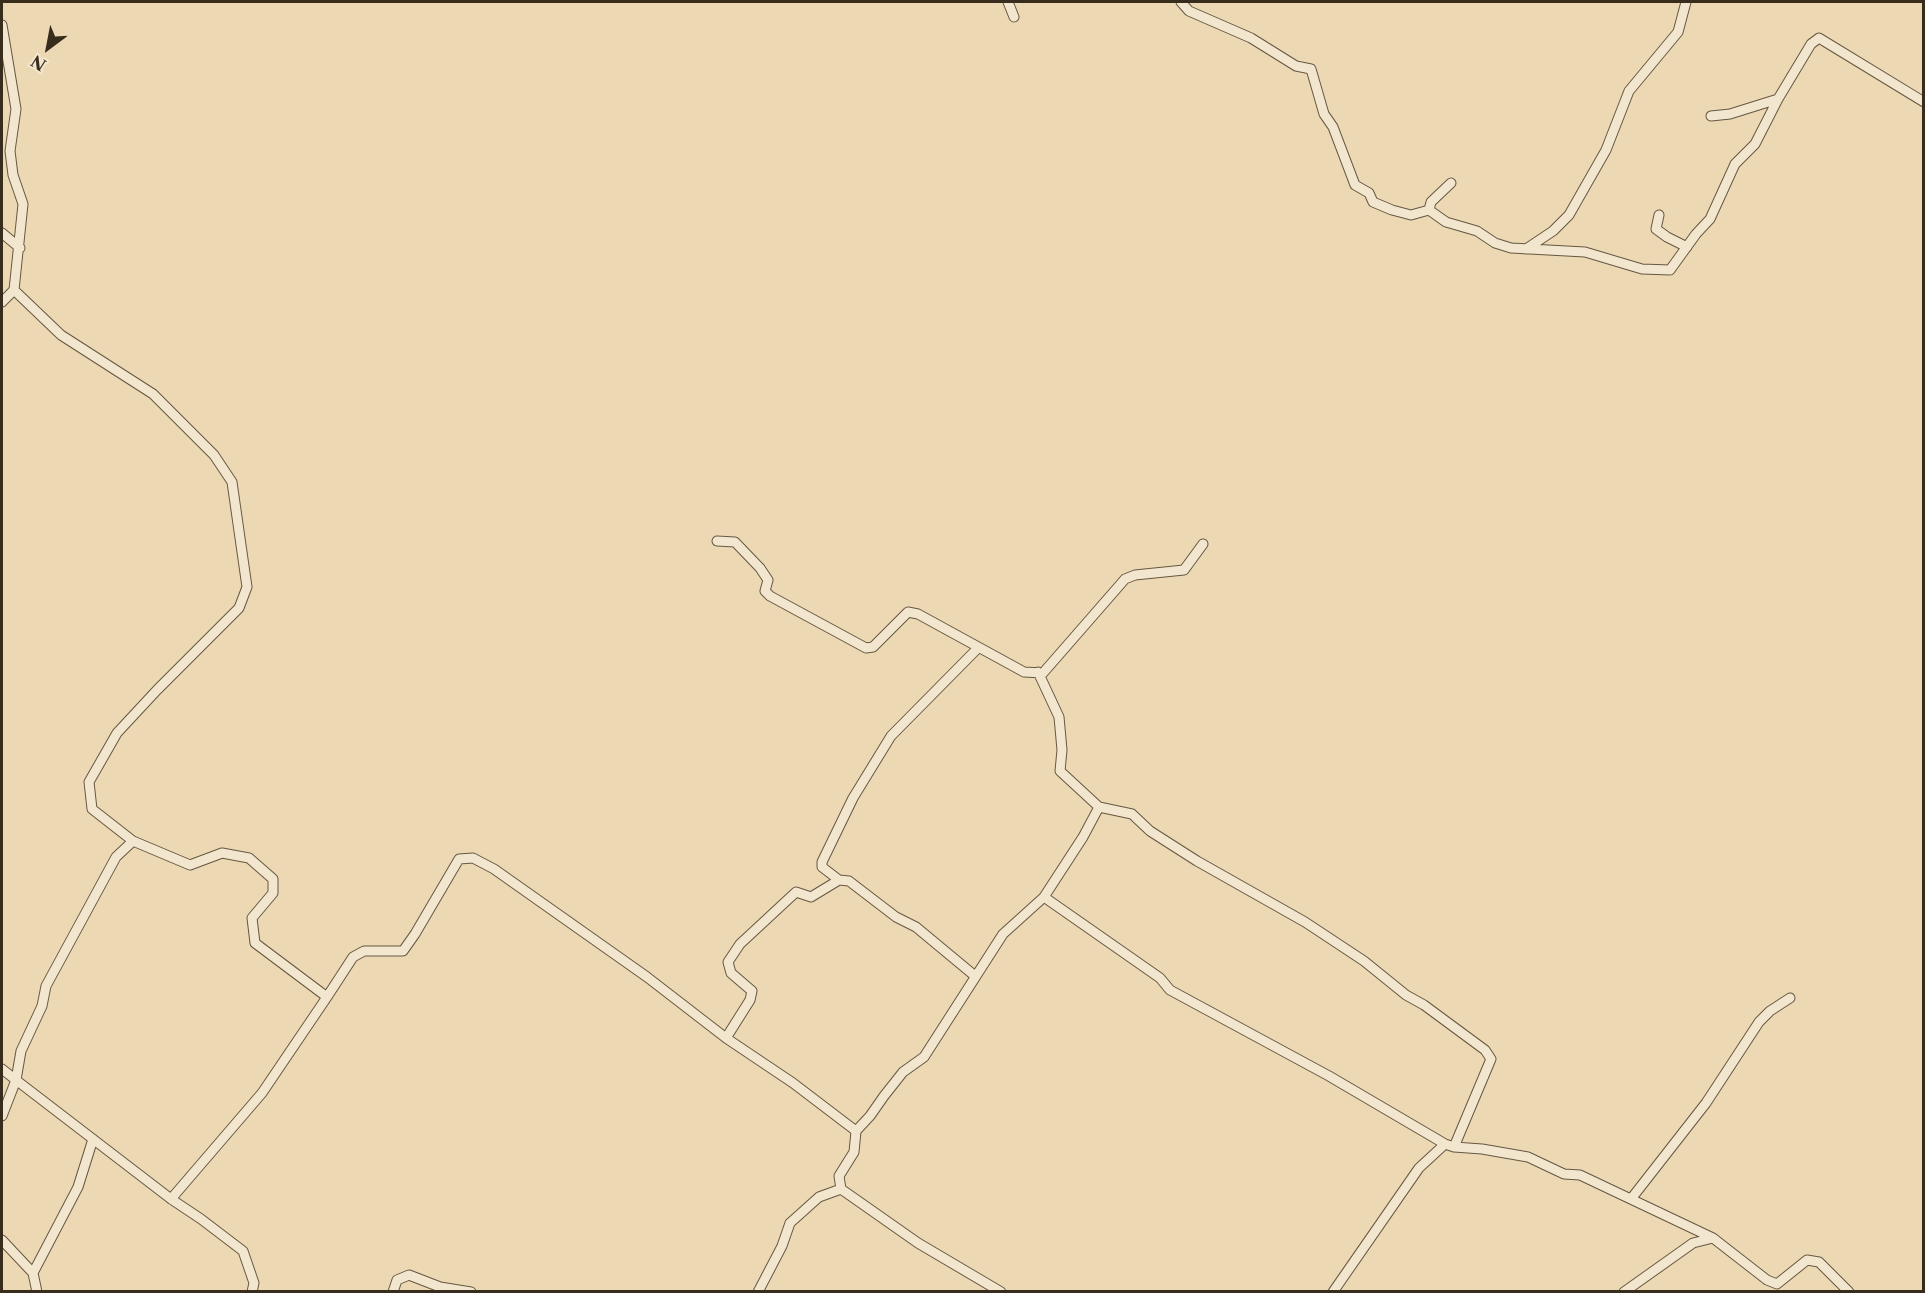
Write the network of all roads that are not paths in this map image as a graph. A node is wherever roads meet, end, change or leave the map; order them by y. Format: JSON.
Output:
{"nodes":[{"id":1,"x":1008,"y":2,"type":"edge"},
{"id":2,"x":1181,"y":2,"type":"edge"},
{"id":3,"x":1686,"y":2,"type":"edge"},
{"id":4,"x":1014,"y":17,"type":"dead end"},
{"id":5,"x":2,"y":25,"type":"edge"},
{"id":6,"x":1778,"y":99,"type":"junction"},
{"id":7,"x":1923,"y":102,"type":"edge"},
{"id":8,"x":1712,"y":116,"type":"dead end"},
{"id":9,"x":6,"y":153,"type":"edge"},
{"id":10,"x":1451,"y":183,"type":"dead end"},
{"id":11,"x":1429,"y":210,"type":"junction"},
{"id":12,"x":1659,"y":215,"type":"dead end"},
{"id":13,"x":2,"y":233,"type":"edge"},
{"id":14,"x":1687,"y":247,"type":"junction"},
{"id":15,"x":20,"y":248,"type":"junction"},
{"id":16,"x":1526,"y":249,"type":"junction"},
{"id":17,"x":14,"y":290,"type":"junction"},
{"id":18,"x":2,"y":302,"type":"edge"},
{"id":19,"x":717,"y":541,"type":"dead end"},
{"id":20,"x":1203,"y":544,"type":"dead end"},
{"id":21,"x":978,"y":648,"type":"junction"},
{"id":22,"x":1038,"y":672,"type":"junction"},
{"id":23,"x":1098,"y":807,"type":"junction"},
{"id":24,"x":133,"y":841,"type":"junction"},
{"id":25,"x":839,"y":880,"type":"junction"},
{"id":26,"x":1044,"y":897,"type":"junction"},
{"id":27,"x":975,"y":976,"type":"junction"},
{"id":28,"x":327,"y":997,"type":"junction"},
{"id":29,"x":1790,"y":998,"type":"dead end"},
{"id":30,"x":726,"y":1038,"type":"junction"},
{"id":31,"x":2,"y":1069,"type":"edge"},
{"id":32,"x":16,"y":1080,"type":"junction"},
{"id":33,"x":2,"y":1116,"type":"edge"},
{"id":34,"x":856,"y":1131,"type":"junction"},
{"id":35,"x":93,"y":1139,"type":"junction"},
{"id":36,"x":1449,"y":1146,"type":"junction"},
{"id":37,"x":841,"y":1189,"type":"junction"},
{"id":38,"x":171,"y":1199,"type":"junction"},
{"id":39,"x":1631,"y":1199,"type":"junction"},
{"id":40,"x":1713,"y":1238,"type":"junction"},
{"id":41,"x":2,"y":1240,"type":"edge"},
{"id":42,"x":33,"y":1274,"type":"junction"},
{"id":43,"x":37,"y":1292,"type":"edge"},
{"id":44,"x":252,"y":1292,"type":"edge"},
{"id":45,"x":393,"y":1292,"type":"edge"},
{"id":46,"x":471,"y":1292,"type":"edge"},
{"id":47,"x":758,"y":1292,"type":"edge"},
{"id":48,"x":1000,"y":1292,"type":"edge"},
{"id":49,"x":1333,"y":1292,"type":"edge"},
{"id":50,"x":1624,"y":1292,"type":"edge"},
{"id":51,"x":1848,"y":1292,"type":"edge"}],
"edges":[{"from":1,"to":4,"type":"street"},
{"from":2,"to":11,"type":"street"},
{"from":3,"to":16,"type":"street"},
{"from":5,"to":9,"type":"street"},
{"from":6,"to":7,"type":"street"},
{"from":6,"to":8,"type":"street"},
{"from":6,"to":14,"type":"street"},
{"from":9,"to":15,"type":"street"},
{"from":10,"to":11,"type":"street"},
{"from":11,"to":16,"type":"street"},
{"from":12,"to":14,"type":"street"},
{"from":13,"to":15,"type":"street"},
{"from":14,"to":16,"type":"street"},
{"from":15,"to":17,"type":"street"},
{"from":17,"to":18,"type":"street"},
{"from":17,"to":24,"type":"street"},
{"from":19,"to":21,"type":"street"},
{"from":20,"to":22,"type":"street"},
{"from":21,"to":22,"type":"street"},
{"from":21,"to":25,"type":"street"},
{"from":22,"to":23,"type":"street"},
{"from":23,"to":26,"type":"street"},
{"from":23,"to":36,"type":"street"},
{"from":24,"to":28,"type":"street"},
{"from":24,"to":32,"type":"street"},
{"from":25,"to":27,"type":"street"},
{"from":25,"to":30,"type":"street"},
{"from":26,"to":27,"type":"street"},
{"from":26,"to":36,"type":"street"},
{"from":27,"to":34,"type":"street"},
{"from":28,"to":30,"type":"street"},
{"from":28,"to":38,"type":"street"},
{"from":29,"to":39,"type":"street"},
{"from":30,"to":34,"type":"street"},
{"from":31,"to":32,"type":"street"},
{"from":32,"to":33,"type":"street"},
{"from":32,"to":35,"type":"street"},
{"from":34,"to":37,"type":"street"},
{"from":35,"to":38,"type":"street"},
{"from":35,"to":42,"type":"street"},
{"from":36,"to":39,"type":"street"},
{"from":36,"to":49,"type":"street"},
{"from":37,"to":47,"type":"street"},
{"from":37,"to":48,"type":"street"},
{"from":38,"to":44,"type":"street"},
{"from":39,"to":40,"type":"street"},
{"from":40,"to":50,"type":"street"},
{"from":40,"to":51,"type":"street"},
{"from":41,"to":42,"type":"street"},
{"from":42,"to":43,"type":"street"},
{"from":45,"to":46,"type":"street"}]}
